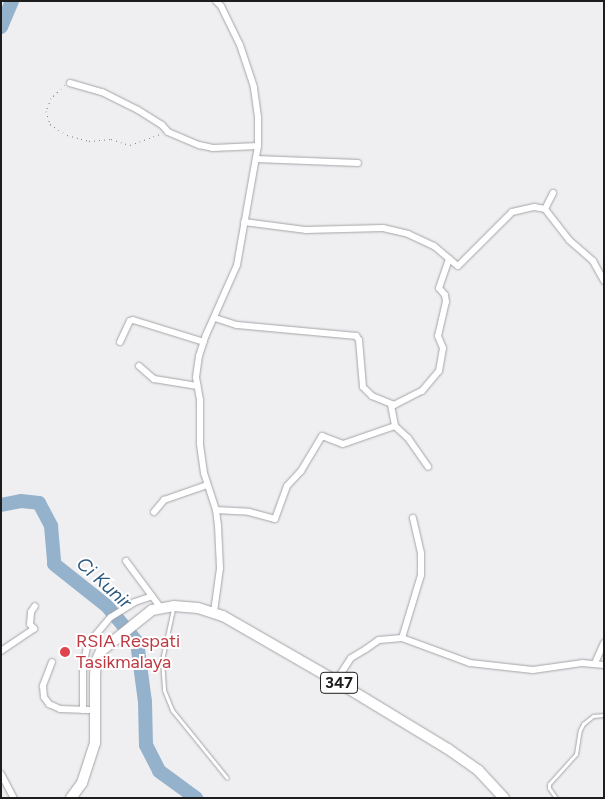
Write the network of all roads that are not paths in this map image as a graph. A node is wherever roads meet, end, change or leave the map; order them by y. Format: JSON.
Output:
{"nodes":[{"id":1,"x":219,"y":2,"type":"edge"},
{"id":2,"x":70,"y":82,"type":"road end"},
{"id":3,"x":258,"y":146,"type":"junction"},
{"id":4,"x":256,"y":158,"type":"junction"},
{"id":5,"x":358,"y":163,"type":"dead end"},
{"id":6,"x":553,"y":193,"type":"dead end"},
{"id":7,"x":545,"y":209,"type":"junction"},
{"id":8,"x":244,"y":222,"type":"junction"},
{"id":9,"x":449,"y":259,"type":"junction"},
{"id":10,"x":604,"y":281,"type":"edge"},
{"id":11,"x":215,"y":318,"type":"junction"},
{"id":12,"x":120,"y":342,"type":"dead end"},
{"id":13,"x":204,"y":342,"type":"junction"},
{"id":14,"x":139,"y":366,"type":"dead end"},
{"id":15,"x":197,"y":386,"type":"junction"},
{"id":16,"x":391,"y":405,"type":"junction"},
{"id":17,"x":395,"y":426,"type":"junction"},
{"id":18,"x":428,"y":467,"type":"dead end"},
{"id":19,"x":207,"y":485,"type":"junction"},
{"id":20,"x":216,"y":510,"type":"junction"},
{"id":21,"x":154,"y":512,"type":"dead end"},
{"id":22,"x":413,"y":518,"type":"dead end"},
{"id":23,"x":126,"y":561,"type":"dead end"},
{"id":24,"x":152,"y":596,"type":"junction"},
{"id":25,"x":35,"y":606,"type":"dead end"},
{"id":26,"x":174,"y":606,"type":"junction"},
{"id":27,"x":156,"y":608,"type":"junction"},
{"id":28,"x":214,"y":612,"type":"junction"},
{"id":29,"x":402,"y":638,"type":"junction"},
{"id":30,"x":604,"y":643,"type":"edge"},
{"id":31,"x":1,"y":651,"type":"edge"},
{"id":32,"x":52,"y":662,"type":"dead end"},
{"id":33,"x":595,"y":663,"type":"junction"},
{"id":34,"x":604,"y":665,"type":"edge"},
{"id":35,"x":336,"y":681,"type":"junction"},
{"id":36,"x":83,"y":710,"type":"junction"},
{"id":37,"x":96,"y":710,"type":"junction"},
{"id":38,"x":604,"y":715,"type":"edge"},
{"id":39,"x":1,"y":774,"type":"edge"},
{"id":40,"x":227,"y":778,"type":"dead end"},
{"id":41,"x":14,"y":798,"type":"edge"},
{"id":42,"x":71,"y":798,"type":"edge"},
{"id":43,"x":504,"y":798,"type":"edge"},
{"id":44,"x":556,"y":798,"type":"edge"}],
"edges":[{"from":1,"to":3,"type":"street"},
{"from":2,"to":3,"type":"street"},
{"from":3,"to":4,"type":"street"},
{"from":4,"to":5,"type":"street"},
{"from":4,"to":8,"type":"street"},
{"from":6,"to":7,"type":"street"},
{"from":7,"to":9,"type":"street"},
{"from":7,"to":10,"type":"street"},
{"from":8,"to":9,"type":"street"},
{"from":8,"to":11,"type":"street"},
{"from":9,"to":16,"type":"street"},
{"from":11,"to":13,"type":"street"},
{"from":11,"to":16,"type":"street"},
{"from":12,"to":13,"type":"street"},
{"from":13,"to":15,"type":"street"},
{"from":14,"to":15,"type":"street"},
{"from":15,"to":19,"type":"street"},
{"from":16,"to":17,"type":"street"},
{"from":17,"to":18,"type":"street"},
{"from":17,"to":20,"type":"street"},
{"from":19,"to":20,"type":"street"},
{"from":19,"to":21,"type":"street"},
{"from":20,"to":28,"type":"street"},
{"from":22,"to":29,"type":"street"},
{"from":23,"to":24,"type":"street"},
{"from":24,"to":27,"type":"street"},
{"from":24,"to":36,"type":"street"},
{"from":25,"to":31,"type":"street"},
{"from":26,"to":27,"type":"main road","number":"347"},
{"from":26,"to":28,"type":"main road","number":"347"},
{"from":26,"to":40,"type":"lane"},
{"from":27,"to":37,"type":"main road","number":"347"},
{"from":28,"to":35,"type":"main road","number":"347"},
{"from":29,"to":33,"type":"street"},
{"from":29,"to":35,"type":"street"},
{"from":30,"to":33,"type":"street"},
{"from":32,"to":36,"type":"street"},
{"from":33,"to":34,"type":"street"},
{"from":35,"to":43,"type":"main road","number":"347"},
{"from":36,"to":37,"type":"street"},
{"from":37,"to":42,"type":"main road","number":"347"},
{"from":38,"to":44,"type":"lane"},
{"from":39,"to":41,"type":"street"}]}
